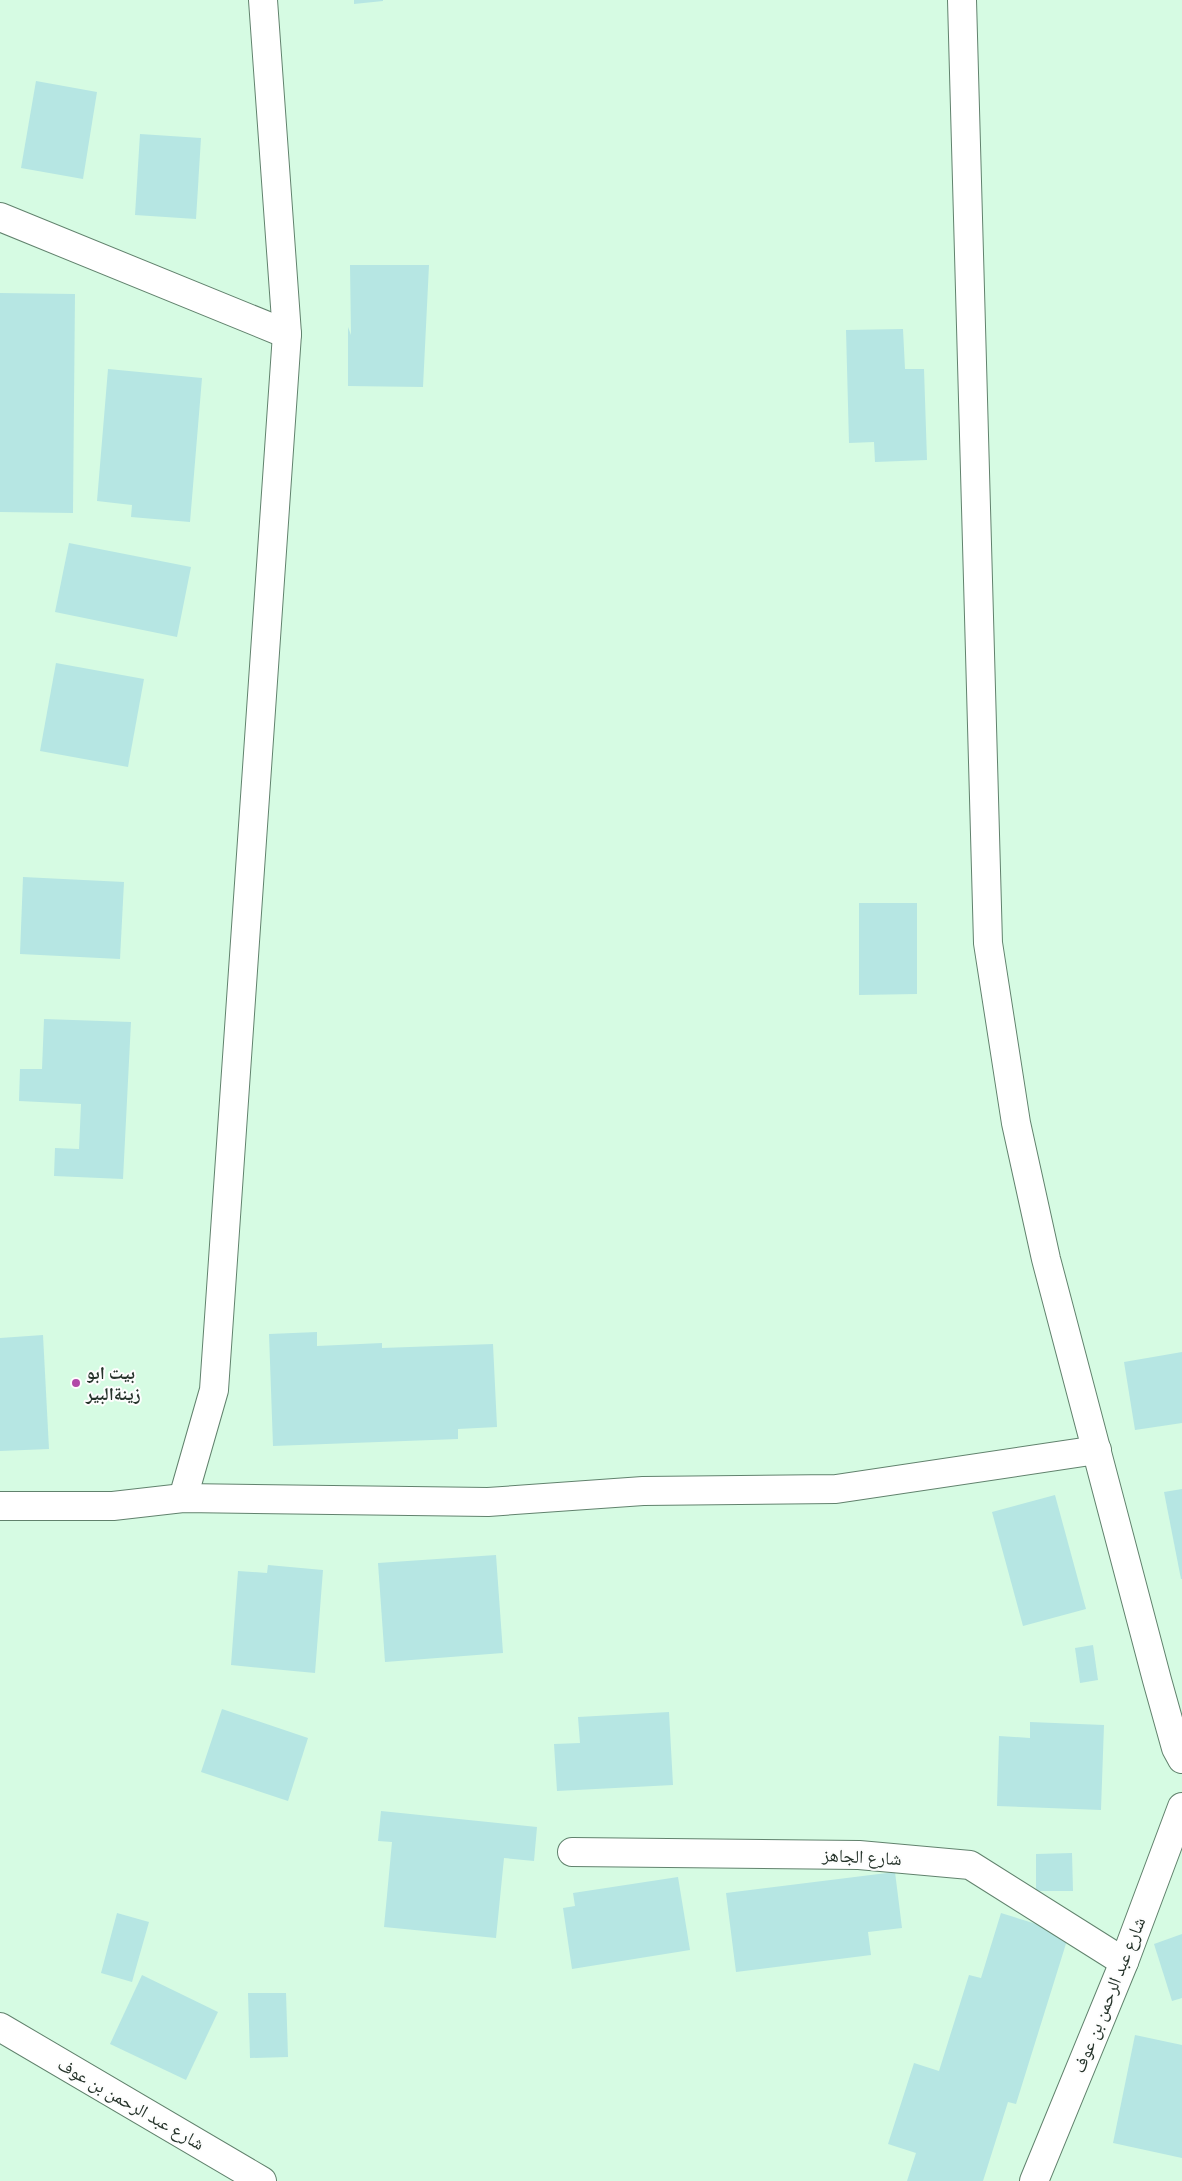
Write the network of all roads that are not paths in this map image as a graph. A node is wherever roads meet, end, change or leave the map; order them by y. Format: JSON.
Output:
{"nodes":[{"id":1,"x":263,"y":0,"type":"edge"},
{"id":2,"x":962,"y":0,"type":"edge"},
{"id":3,"x":0,"y":217,"type":"edge"},
{"id":4,"x":287,"y":334,"type":"junction"},
{"id":5,"x":1096,"y":1450,"type":"junction"},
{"id":6,"x":183,"y":1498,"type":"junction"},
{"id":7,"x":0,"y":1506,"type":"edge"},
{"id":8,"x":1182,"y":1759,"type":"edge"},
{"id":9,"x":1182,"y":1807,"type":"edge"},
{"id":10,"x":572,"y":1852,"type":"dead end"},
{"id":11,"x":1124,"y":1962,"type":"junction"},
{"id":12,"x":0,"y":2027,"type":"edge"},
{"id":13,"x":262,"y":2181,"type":"edge"},
{"id":14,"x":1034,"y":2181,"type":"edge"}],
"edges":[{"from":1,"to":4,"type":"street"},
{"from":2,"to":5,"type":"street"},
{"from":3,"to":4,"type":"street"},
{"from":4,"to":6,"type":"street"},
{"from":5,"to":6,"type":"street"},
{"from":5,"to":8,"type":"street"},
{"from":6,"to":7,"type":"street"},
{"from":9,"to":11,"type":"street","name":"شارع عبد الرحمن بن عوف"},
{"from":10,"to":11,"type":"street","name":"شارع الجاهز"},
{"from":11,"to":14,"type":"street","name":"شارع عبد الرحمن بن عوف"},
{"from":12,"to":13,"type":"street","name":"شارع عبد الرحمن بن عوف"}]}
